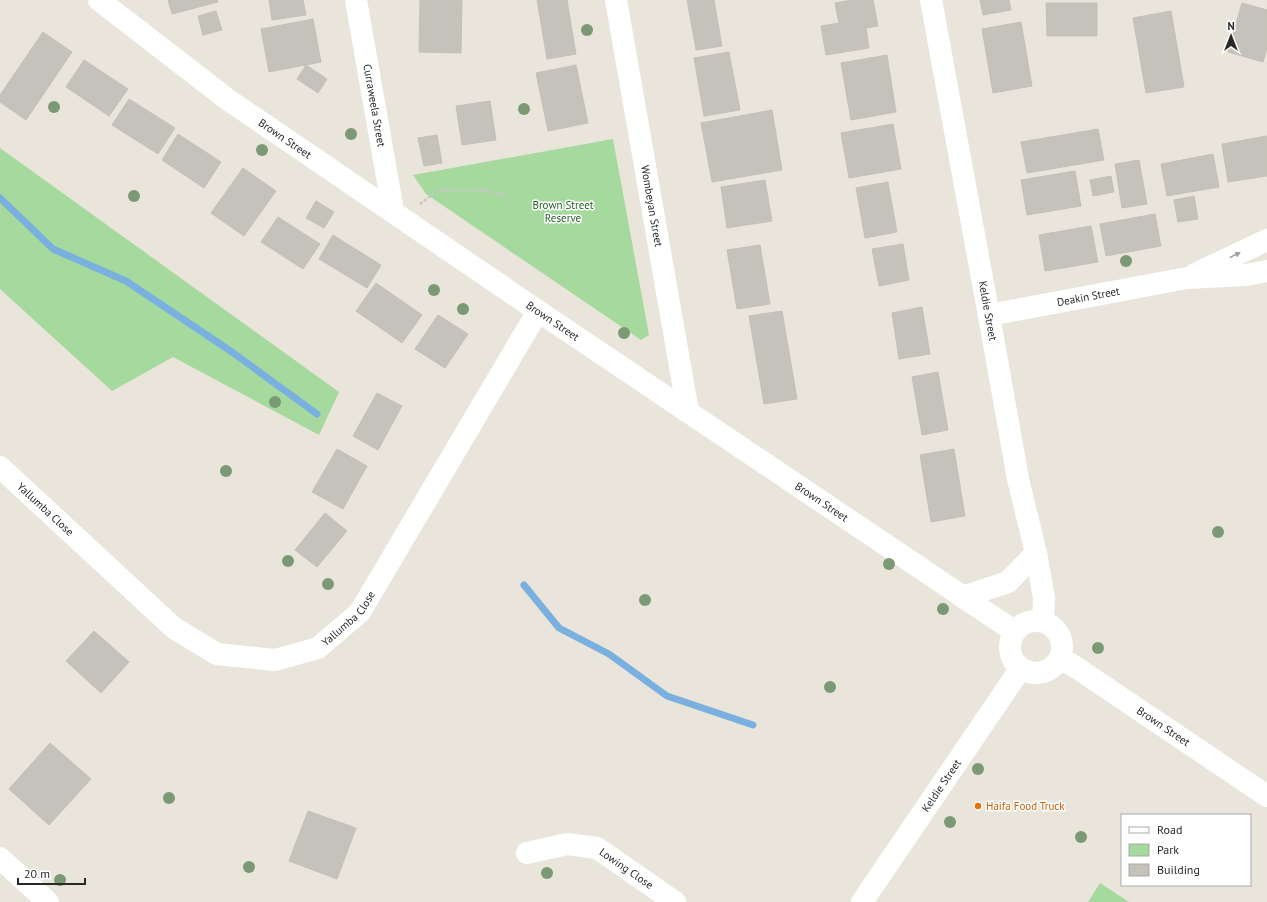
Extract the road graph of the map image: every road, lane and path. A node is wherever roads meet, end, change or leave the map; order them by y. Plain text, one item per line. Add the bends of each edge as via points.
1 (99, 0) edge
2 (356, 0) edge
3 (616, 0) edge
4 (931, 0) edge
5 (509, 197) dead end
6 (397, 214) junction
7 (1267, 240) edge
8 (1267, 270) edge
9 (1187, 278) junction
10 (538, 311) junction
11 (989, 315) junction
12 (688, 412) junction
13 (0, 467) edge
14 (1036, 552) junction
15 (963, 597) junction
16 (1043, 621) junction
17 (1014, 631) junction
18 (1059, 660) junction
19 (1021, 668) junction
20 (1265, 791) edge
21 (528, 853) dead end
22 (1, 860) edge
23 (48, 902) edge
24 (675, 902) edge
25 (862, 902) edge

1 - 6 street, Brown Street via 227,99
2 - 6 street, Curraweela Street
3 - 12 street, Wombeyan Street
4 - 11 street, Keldie Street
5 - 6 path via 490,191 438,190
6 - 10 street, Brown Street
9 -> 7 street, Deakin Street
8 - 9 street, Deakin Street via 1246,275
9 - 11 street, Deakin Street
10 - 12 street, Brown Street
10 - 13 street, Yallumba Close via 360,612 318,648 275,660 217,654 174,628
11 - 14 street, Keldie Street via 1018,479
12 - 15 street, Brown Street
14 - 15 street via 1008,582
14 - 16 street, Keldie Street via 1044,598
15 - 17 street, Brown Street
16 - 17 street via 1029,621
16 - 18 street via 1060,634 1062,652
17 - 19 street via 1009,648 1011,657
18 - 19 street via 1047,671 1039,673
18 - 20 street, Brown Street via 1071,664
19 - 25 street, Keldie Street
21 - 24 street, Lowing Close via 567,844 597,848
22 - 23 street

